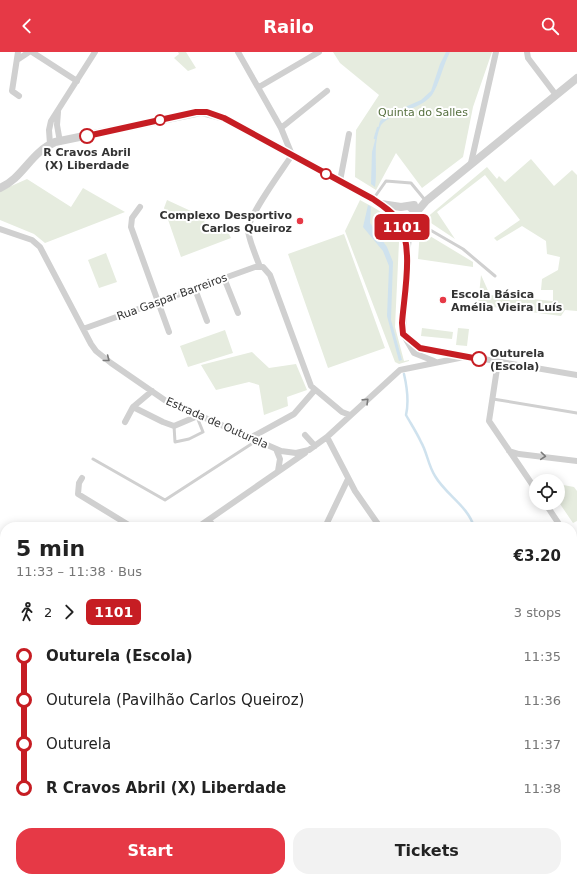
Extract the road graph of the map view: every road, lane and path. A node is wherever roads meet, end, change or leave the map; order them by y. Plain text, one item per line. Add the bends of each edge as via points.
1 (18, 52) edge
2 (30, 52) edge
3 (95, 52) edge
4 (238, 52) edge
5 (319, 52) edge
6 (496, 52) edge
7 (527, 52) edge
8 (17, 60) junction
9 (577, 78) edge
10 (77, 81) junction
11 (260, 87) junction
12 (327, 91) dead end
13 (556, 95) junction
14 (19, 96) dead end
15 (58, 108) junction
16 (281, 128) junction
17 (350, 134) dead end
18 (60, 142) junction
19 (50, 144) junction
20 (292, 156) junction
21 (471, 164) junction
22 (17, 176) junction
23 (340, 181) junction
24 (0, 183) edge
25 (0, 188) edge
26 (376, 201) junction
27 (426, 201) junction
28 (140, 207) dead end
29 (401, 207) junction
30 (410, 207) junction
31 (413, 219) junction
32 (398, 220) junction
33 (0, 229) edge
34 (407, 254) junction
35 (260, 267) junction
36 (495, 276) dead end
37 (224, 278) junction
38 (195, 289) junction
39 (158, 302) junction
40 (238, 313) dead end
41 (207, 321) dead end
42 (83, 329) junction
43 (169, 332) dead end
44 (403, 334) junction
45 (416, 345) junction
46 (416, 355) junction
47 (464, 357) junction
48 (435, 362) junction
49 (498, 362) junction
50 (410, 367) junction
51 (577, 375) edge
52 (314, 390) junction
53 (152, 391) junction
54 (493, 399) junction
55 (133, 407) junction
56 (577, 412) edge
57 (198, 416) junction
58 (350, 416) junction
59 (125, 422) dead end
60 (174, 426) junction
61 (305, 435) dead end
62 (327, 437) junction
63 (250, 438) junction
64 (256, 441) junction
65 (312, 448) junction
66 (276, 449) junction
67 (509, 451) junction
68 (93, 459) dead end
69 (577, 461) edge
70 (278, 471) junction
71 (82, 478) dead end
72 (348, 478) junction
73 (529, 480) edge
74 (550, 510) edge
75 (208, 520) joint
76 (124, 522) edge
77 (205, 522) edge
78 (327, 522) edge
79 (376, 522) edge
80 (558, 522) edge

1 - 8 street
2 - 8 street
2 - 10 street
3 - 10 street
4 - 11 street
5 - 11 street
6 - 21 street
7 - 13 street via 528,58
8 - 14 street via 12,91
9 - 13 street
10 - 15 street
11 - 16 street
12 - 16 street
13 - 21 street
15 - 18 street
15 - 19 street via 49,126
16 - 20 street
17 - 23 street
18 - 19 street
18 - 20 street via 201,112 224,118
19 - 22 street via 32,157
20 - 23 street
20 - 35 street via 254,214 249,226
21 - 27 street
22 - 24 street
22 - 25 street
23 - 26 street
26 - 27 lane via 386,181 411,183
26 - 29 street
26 - 32 street
27 - 30 street
27 - 31 street
28 - 39 street via 132,218 131,228
29 - 30 street
29 - 32 street via 396,214
30 - 31 street
31 - 32 street via 406,224
31 - 34 street
31 - 36 lane via 463,249
32 - 34 street
33 - 42 street, Estrada de Outurela via 32,240 40,247
34 - 44 street
35 - 37 street, Rua Gaspar Barreiros
35 - 52 street via 266,269 270,275 304,372
37 - 38 street, Rua Gaspar Barreiros
37 - 40 street
38 - 39 street, Rua Gaspar Barreiros
38 - 41 street
39 - 42 street, Rua Gaspar Barreiros
39 - 43 street
42 -> 53 street, Estrada de Outurela via 96,351
44 - 45 street
44 - 46 street
45 - 46 street
45 - 47 street
46 - 48 street
46 - 50 street
47 - 48 street, Estrada de Outurela
47 - 49 street
48 - 50 street, Estrada de Outurela
49 - 51 street
49 - 54 street
58 -> 50 street, Estrada de Outurela via 393,374
52 - 58 street
52 - 63 street via 294,414
53 - 55 street
53 - 57 street, Estrada de Outurela via 166,401
54 - 56 lane
54 - 67 street via 489,421
55 - 59 street
55 - 60 street
57 - 60 street
57 - 60 lane via 203,432 189,439 175,442
57 - 63 street, Estrada de Outurela
58 - 62 street, Estrada de Outurela
61 - 65 street
62 - 65 street, Estrada de Outurela
62 - 72 street
63 - 64 street, Estrada de Outurela
64 - 66 street, Estrada de Outurela
64 - 68 lane via 165,500
65 - 66 street, Estrada de Outurela via 288,453
65 - 70 street
66 - 70 street via 280,459
67 -> 69 street
67 - 73 street
70 - 75 street
71 - 76 street via 78,494
72 - 78 street
72 - 79 street via 354,491
74 - 80 street
75 - 77 street

